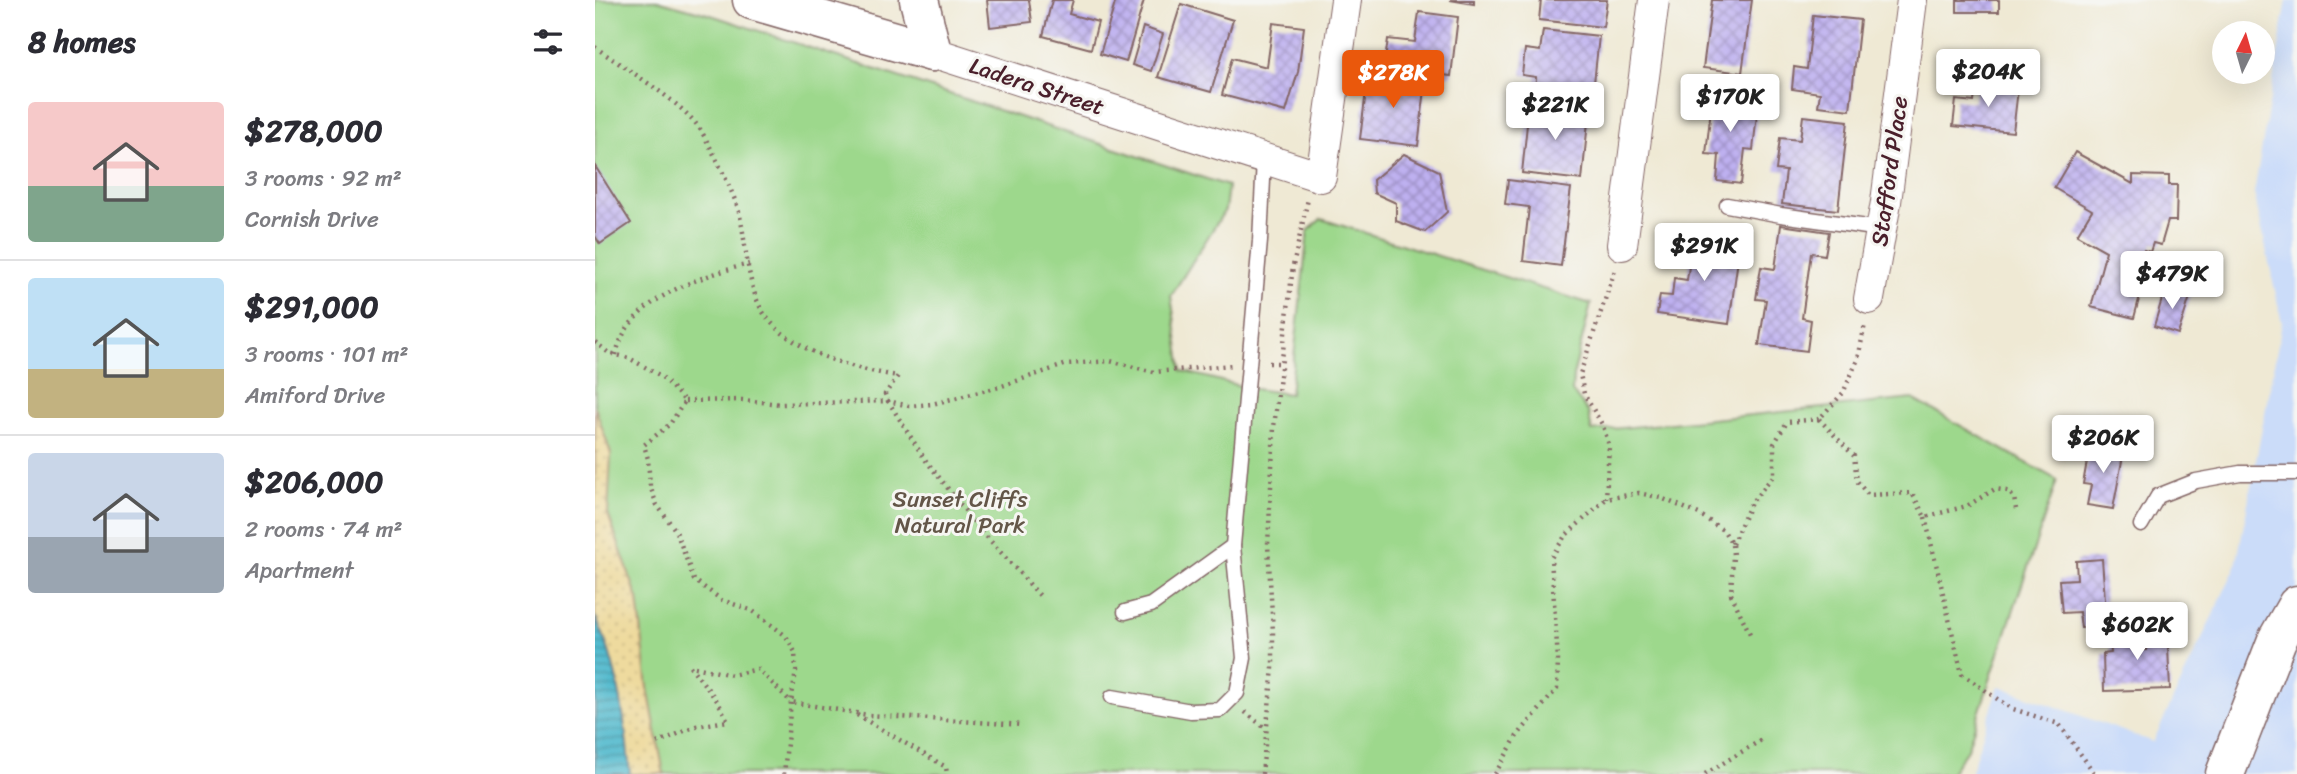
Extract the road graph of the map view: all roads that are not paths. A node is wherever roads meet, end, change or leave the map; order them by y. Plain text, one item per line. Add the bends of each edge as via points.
1 (752, 0) edge
2 (919, 0) edge
3 (1346, 0) edge
4 (1654, 0) edge
5 (1912, 0) edge
6 (932, 52) junction
7 (1264, 159) junction
8 (1727, 205) dead end
9 (1881, 229) junction
10 (1622, 245) road end
11 (1869, 299) road end
12 (2297, 473) edge
13 (2141, 525) dead end
14 (1233, 546) junction
15 (2297, 605) edge
16 (1125, 612) dead end
17 (1112, 697) dead end
18 (2225, 774) edge

1 - 6 street, Ladera Street
2 - 6 street
3 - 7 street, Ladera Street via 1316,175
4 - 10 street
5 - 9 street, Stafford Place
6 - 7 street, Ladera Street
7 - 14 lane
8 - 9 lane
9 - 11 street, Stafford Place
12 - 13 lane via 2240,473 2196,481 2158,496
14 - 16 lane via 1151,605
14 - 17 lane via 1244,658 1237,693 1220,710 1191,711
15 - 18 street via 2277,640

